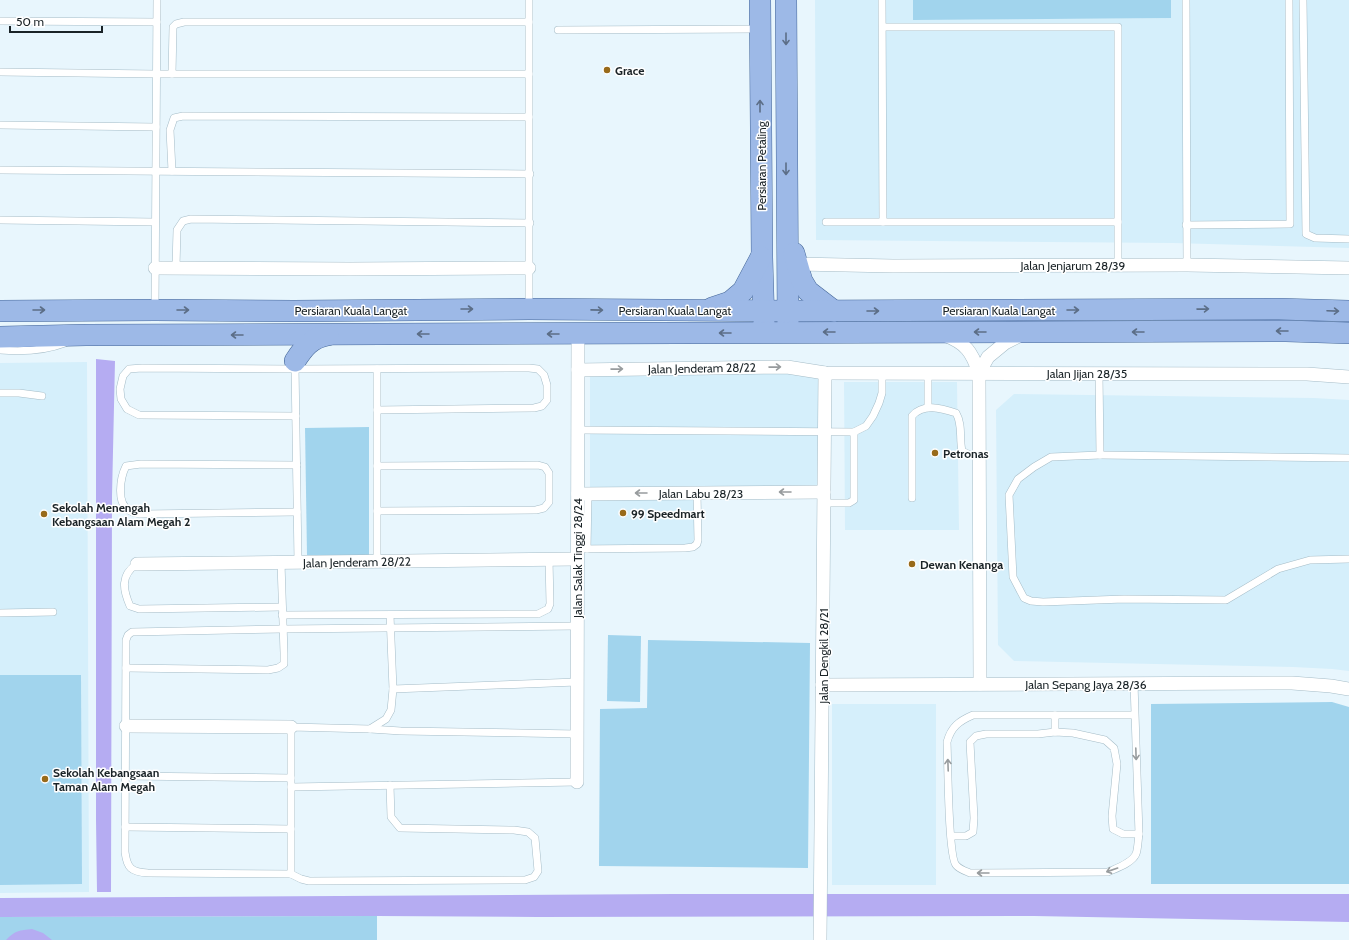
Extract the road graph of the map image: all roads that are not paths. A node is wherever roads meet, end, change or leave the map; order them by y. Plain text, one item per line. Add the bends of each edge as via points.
1 (157, 0) edge
2 (530, 0) edge
3 (760, 0) edge
4 (786, 0) edge
5 (882, 0) edge
6 (1186, 0) edge
7 (1289, 0) edge
8 (1303, 0) edge
9 (0, 22) edge
10 (156, 22) junction
11 (529, 22) junction
12 (882, 27) junction
13 (760, 29) junction
14 (558, 30) dead end
15 (0, 72) edge
16 (156, 74) junction
17 (172, 74) junction
18 (529, 74) junction
19 (529, 118) junction
20 (0, 125) edge
21 (156, 127) junction
22 (0, 170) edge
23 (156, 171) junction
24 (172, 171) junction
25 (530, 174) junction
26 (0, 220) edge
27 (155, 222) junction
28 (826, 222) dead end
29 (883, 222) junction
30 (1118, 222) junction
31 (530, 223) junction
32 (1186, 225) junction
33 (787, 232) junction
34 (1349, 239) edge
35 (762, 257) junction
36 (797, 264) junction
37 (1118, 265) junction
38 (1187, 265) junction
39 (176, 267) junction
40 (155, 268) junction
41 (529, 268) junction
42 (1349, 268) edge
43 (529, 309) junction
44 (155, 310) junction
45 (1168, 310) junction
46 (0, 311) edge
47 (706, 311) junction
48 (764, 311) junction
49 (787, 311) junction
50 (834, 311) junction
51 (1349, 311) edge
52 (938, 332) junction
53 (1029, 332) junction
54 (1168, 332) junction
55 (764, 333) junction
56 (788, 333) junction
57 (1349, 333) edge
58 (578, 334) junction
59 (86, 335) junction
60 (0, 337) edge
61 (295, 341) junction
62 (0, 350) edge
63 (377, 369) junction
64 (578, 370) junction
65 (825, 373) junction
66 (882, 373) junction
67 (928, 373) junction
68 (979, 373) junction
69 (1100, 373) junction
70 (1349, 377) edge
71 (0, 393) edge
72 (42, 396) dead end
73 (928, 407) junction
74 (377, 410) junction
75 (296, 416) junction
76 (578, 430) junction
77 (824, 432) junction
78 (854, 432) junction
79 (980, 455) junction
80 (1100, 455) junction
81 (1349, 458) edge
82 (297, 465) junction
83 (377, 466) junction
84 (697, 493) junction
85 (583, 494) junction
86 (824, 498) junction
87 (912, 498) dead end
88 (377, 511) junction
89 (298, 512) junction
90 (581, 552) junction
91 (549, 559) junction
92 (1349, 559) edge
93 (377, 561) junction
94 (298, 562) junction
95 (281, 563) junction
96 (137, 564) joint
97 (282, 611) junction
98 (53, 612) dead end
99 (0, 613) edge
100 (390, 615) junction
101 (577, 626) junction
102 (390, 628) junction
103 (283, 629) junction
104 (126, 668) junction
105 (577, 682) junction
106 (1134, 683) junction
107 (980, 684) junction
108 (822, 685) junction
109 (393, 689) junction
110 (1349, 689) edge
111 (1055, 715) junction
112 (1134, 715) junction
113 (126, 726) junction
114 (291, 727) junction
115 (370, 729) junction
116 (1055, 732) junction
117 (577, 734) junction
118 (126, 776) junction
119 (291, 778) junction
120 (577, 782) joint
121 (390, 785) junction
122 (291, 787) junction
123 (125, 827) junction
124 (291, 829) junction
125 (1139, 834) junction
126 (951, 836) junction
127 (291, 874) junction
128 (820, 940) edge

1 - 10 lane
2 - 11 lane
3 - 13 main road, Persiaran Petaling
4 -> 33 main road, Persiaran Petaling
5 - 12 lane
6 - 32 lane
7 - 32 lane via 1290,224
8 - 34 lane via 1306,234 1315,238
9 - 10 lane
10 - 16 lane
11 - 17 lane via 184,22 173,27
11 - 18 lane
12 - 29 lane
12 - 30 lane via 1118,27
13 - 14 lane
35 -> 13 main road, Persiaran Petaling
15 - 16 lane
16 - 17 lane
16 - 21 lane
17 - 18 lane
18 - 19 lane
19 - 24 lane via 183,116 174,118 170,130
19 - 25 lane
20 - 21 lane
21 - 23 lane
22 - 23 lane
23 - 24 lane
23 - 27 lane
24 - 25 lane
25 - 31 lane
26 - 27 lane
27 - 40 lane
28 - 29 lane
29 - 30 lane
30 - 37 lane
31 - 39 lane via 191,219 183,221 177,230
31 - 41 lane
32 - 38 lane
33 - 36 main road
33 - 49 main road, Persiaran Petaling
35 - 47 main road via 743,291 730,302
35 - 48 main road, Persiaran Petaling
36 - 37 street, Jalan Jenjarum 28/39
36 - 50 main road via 808,291
37 - 38 street, Jalan Jenjarum 28/39
38 - 42 street, Jalan Jenjarum 28/39
39 - 40 street
39 - 41 street
40 - 44 lane
41 - 43 lane
43 -> 47 main road, Persiaran Kuala Langat
61 -> 43 main road, Persiaran Kuala Langat
46 -> 44 main road, Persiaran Kuala Langat
44 -> 61 main road, Persiaran Kuala Langat
50 -> 45 main road, Persiaran Kuala Langat
45 -> 51 main road, Persiaran Kuala Langat
45 - 54 main road
47 - 48 main road, Persiaran Kuala Langat
48 - 49 main road, Persiaran Kuala Langat
48 - 55 main road, Persiaran Petaling
49 - 50 main road, Persiaran Kuala Langat
49 - 56 main road, Persiaran Petaling
53 -> 52 main road, Persiaran Kuala Langat
52 -> 56 main road, Persiaran Kuala Langat
52 - 68 street via 955,339 968,350 974,357
54 -> 53 main road, Persiaran Kuala Langat
53 - 68 street via 998,348 988,357
57 -> 54 main road, Persiaran Kuala Langat
55 - 56 main road, Persiaran Kuala Langat
55 -> 58 main road, Persiaran Kuala Langat
58 -> 61 main road, Persiaran Kuala Langat via 335,334 318,337 308,344
58 - 64 street, Jalan Salak Tinggi 28/24
59 - 60 main road
61 -> 59 main road via 288,346 276,336 263,334
59 - 62 lane via 43,349 21,352
61 - 63 lane
61 - 75 lane
61 - 75 lane via 129,369 123,376 120,389 121,399 127,409 139,414
63 - 74 lane
63 - 74 lane via 529,368 538,369 544,375 547,385 547,400 542,406 534,408
64 -> 65 street, Jalan Jenderam 28/22 via 787,367
64 - 76 street, Jalan Salak Tinggi 28/24
65 - 66 street, Jalan Jijan 28/35
65 - 77 street, Jalan Dengkil 28/21
66 - 67 street, Jalan Jijan 28/35
66 - 78 lane via 882,393 873,416 866,426
67 - 68 street, Jalan Jijan 28/35
67 - 73 lane
68 - 69 street, Jalan Jijan 28/35
68 - 79 street
69 - 70 street, Jalan Jijan 28/35 via 1307,374
69 - 80 lane
71 - 72 lane
73 - 79 lane via 956,413 960,420 962,451 970,455
73 - 87 lane via 917,410 912,416
74 - 83 lane
75 - 82 lane
76 - 77 lane
76 - 85 street, Jalan Salak Tinggi 28/24
77 - 78 lane
77 - 86 street, Jalan Dengkil 28/21
78 - 86 lane via 854,500 849,503
79 - 107 street
80 - 81 lane
80 - 92 lane via 1051,457 1018,479 1009,495 1013,577 1024,598 1043,602 1124,599 1226,600 1278,569 1310,560
82 - 89 lane
82 - 89 lane via 126,466 122,473 121,494 124,506 131,512 143,514
83 - 88 lane
83 - 88 lane via 538,465 545,467 549,473 549,502 544,508 536,510
84 -> 85 street, Jalan Labu 28/23
86 -> 84 street, Jalan Labu 28/23
84 - 90 lane via 698,540 693,547
85 - 90 street, Jalan Salak Tinggi 28/24
86 - 108 street, Jalan Dengkil 28/21
88 - 93 lane
89 - 94 lane
90 - 91 street, Jalan Jenderam 28/22
90 - 101 street, Jalan Salak Tinggi 28/24
91 - 93 street, Jalan Jenderam 28/22
91 - 100 lane via 550,604 548,610 538,614
93 - 94 street, Jalan Jenderam 28/22
94 - 95 street, Jalan Jenderam 28/22
95 - 96 street, Jalan Jenderam 28/22
95 - 97 lane
96 - 97 lane via 130,568 126,575 124,587 130,606 139,609
97 - 100 lane
97 - 103 lane
98 - 99 lane
100 - 102 lane
101 - 102 lane
101 - 105 street, Jalan Salak Tinggi 28/24
102 - 103 lane
102 - 109 lane
103 - 104 lane via 132,632 126,640
103 - 104 lane via 284,664 278,668
104 - 113 lane
105 - 109 lane
105 - 117 street, Jalan Salak Tinggi 28/24
106 - 107 street, Jalan Sepang Jaya 28/36
106 - 110 street, Jalan Sepang Jaya 28/36 via 1292,683
106 - 112 lane
107 - 108 street, Jalan Sepang Jaya 28/36
108 - 128 street, Jalan Dengkil 28/21
109 - 115 lane via 391,710 386,719
111 - 112 lane
111 - 116 lane
126 -> 111 lane via 947,742 952,728 973,715
112 -> 125 lane
113 - 114 street
113 - 118 lane
114 - 115 lane
114 - 119 lane
115 - 117 lane
116 - 125 lane via 1105,740 1114,748 1117,764 1113,829 1123,834
116 - 126 lane via 976,736 970,742 973,832 966,836
117 - 120 street, Jalan Salak Tinggi 28/24
118 - 119 lane
118 - 123 lane
119 - 122 lane
120 - 121 lane
121 - 122 lane
121 - 127 lane via 391,817 400,828 528,832 535,838 538,871 534,877 525,880 309,881
122 - 124 lane
123 - 124 lane
123 - 127 lane via 127,863 131,869 138,872
124 - 127 lane
125 -> 126 lane via 1136,854 1130,861 1108,872 970,873 955,865

